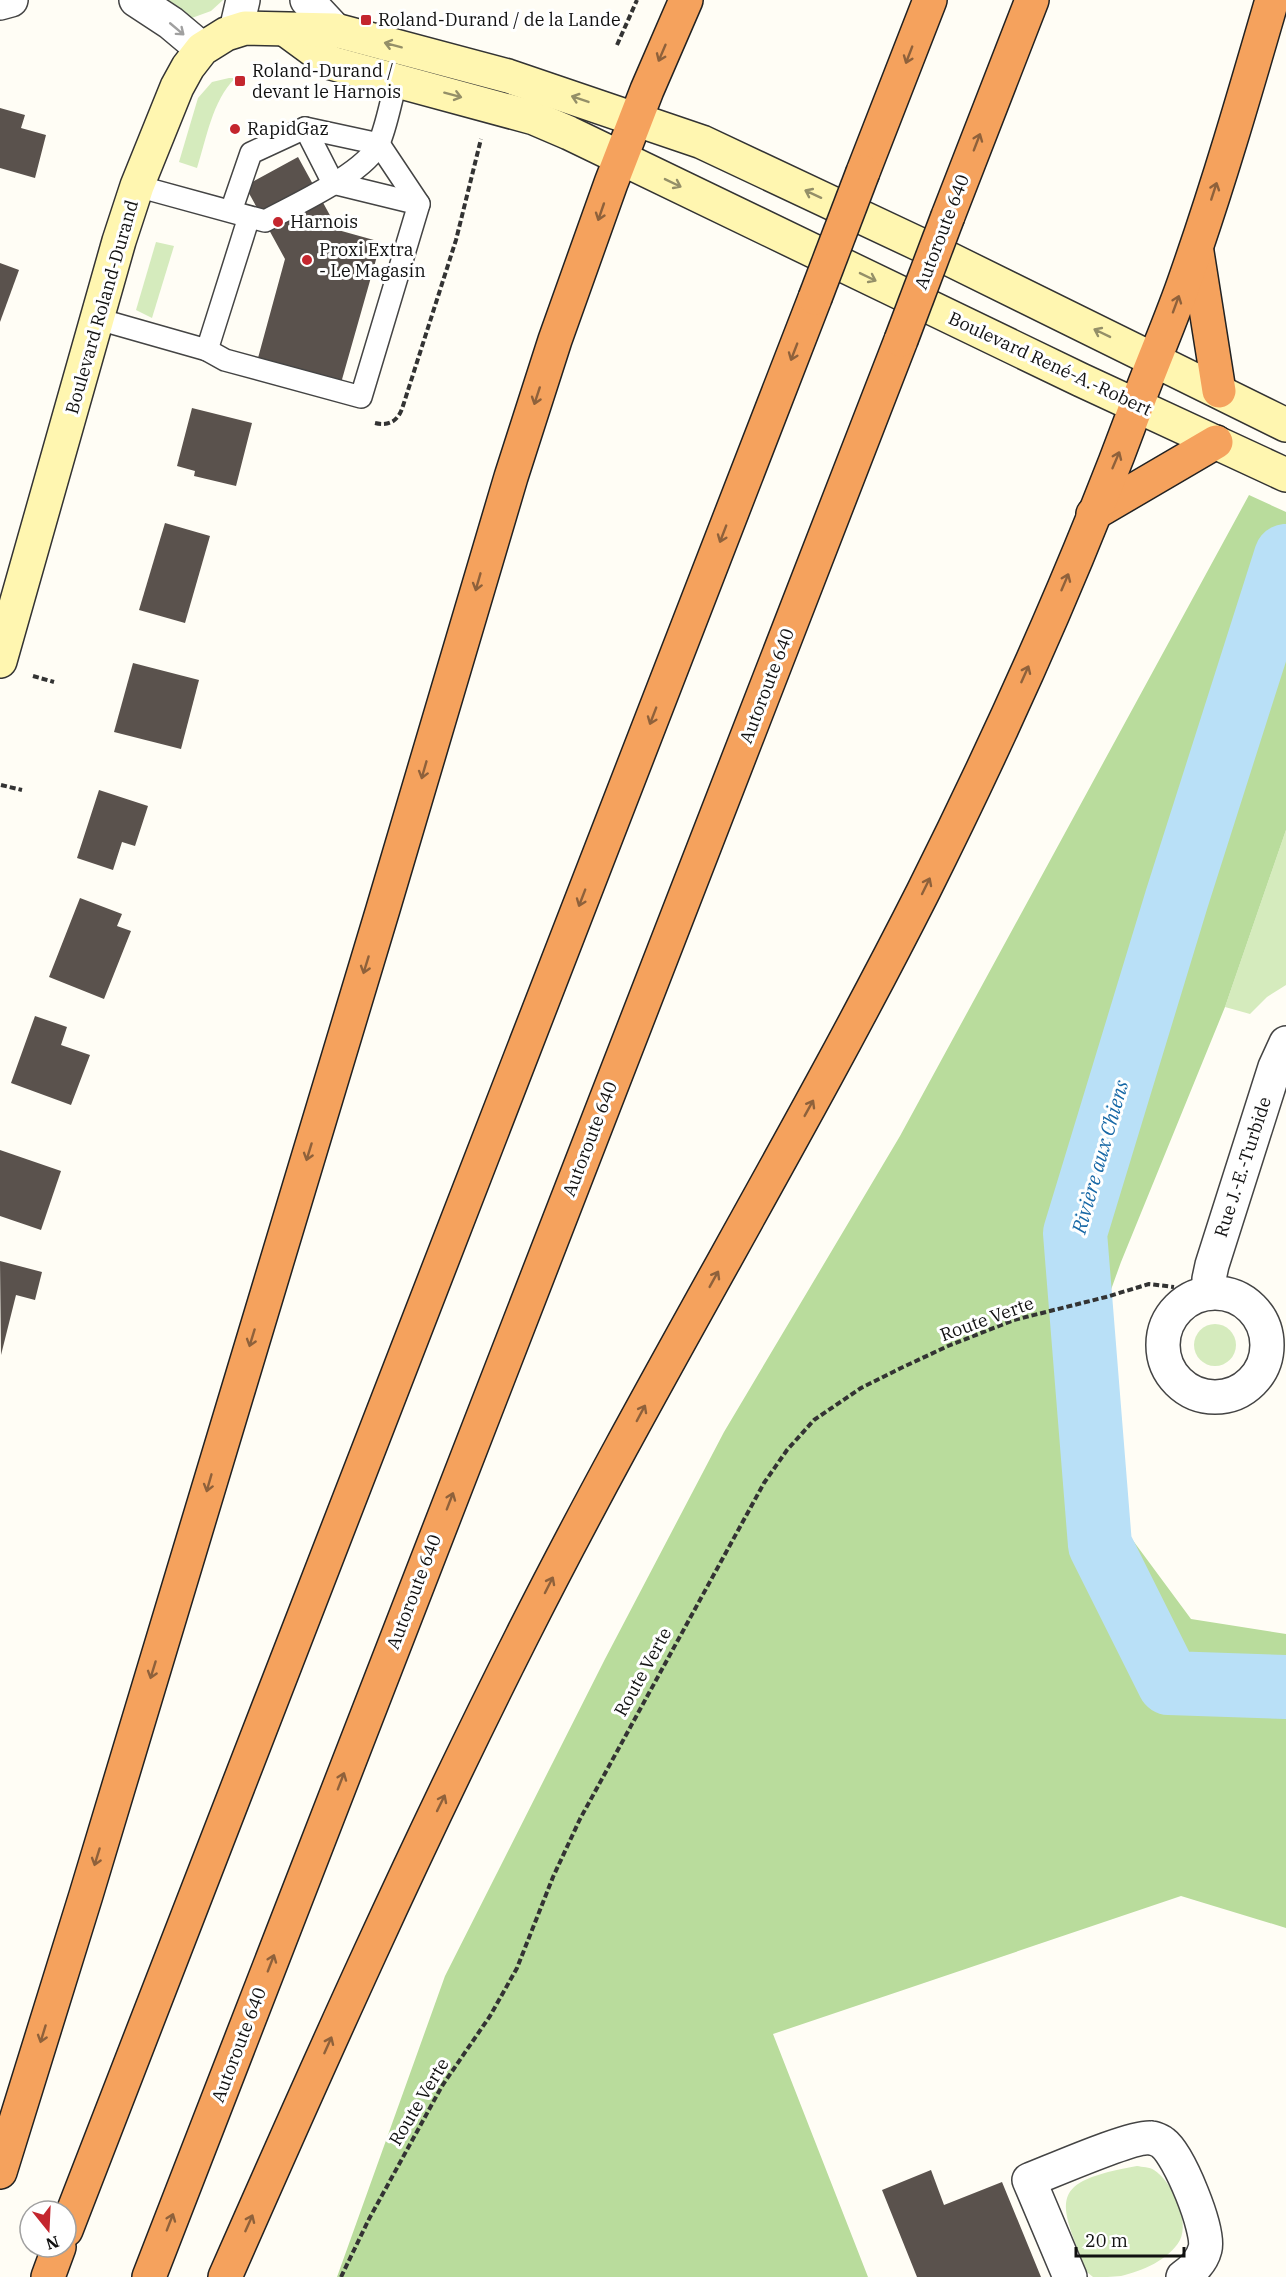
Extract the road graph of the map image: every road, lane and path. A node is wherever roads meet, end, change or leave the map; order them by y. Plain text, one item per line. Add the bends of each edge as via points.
1 (11, 0) edge
2 (136, 0) edge
3 (307, 0) edge
4 (637, 0) edge
5 (686, 0) edge
6 (930, 0) edge
7 (1032, 0) edge
8 (1272, 0) edge
9 (0, 3) edge
10 (239, 15) edge
11 (286, 30) junction
12 (335, 30) junction
13 (617, 45) dead end
14 (202, 50) junction
15 (397, 80) junction
16 (636, 118) junction
17 (305, 128) junction
18 (379, 144) junction
19 (621, 157) junction
20 (333, 183) junction
21 (137, 186) junction
22 (419, 204) junction
23 (240, 214) junction
24 (1196, 247) junction
25 (98, 319) junction
26 (207, 350) junction
27 (1155, 359) junction
28 (1219, 391) junction
29 (1137, 405) junction
30 (1286, 425) edge
31 (1216, 442) junction
32 (1277, 470) edge
33 (1093, 514) junction
34 (0, 661) edge
35 (33, 676) dead end
36 (54, 682) dead end
37 (1, 785) edge
38 (22, 790) dead end
39 (1286, 1043) edge
40 (1157, 1284) dead end
41 (1210, 1293) dead end
42 (0, 2172) edge
43 (78, 2199) edge
44 (55, 2259) edge
45 (48, 2277) edge
46 (148, 2277) edge
47 (225, 2277) edge
48 (340, 2277) edge
49 (1070, 2277) edge
50 (1183, 2277) edge

1 - 9 street
2 -> 14 street
3 - 12 street
4 - 13 path
5 -> 16 highway
6 -> 43 highway, bridge
46 -> 7 highway, Autoroute 640, bridge
24 -> 8 highway
10 - 11 street, Boulevard Roland-Durand
10 - 14 street, Boulevard Roland-Durand
11 - 12 street, Boulevard Roland-Durand
11 - 15 street via 331,63
16 -> 12 street, Boulevard Roland-Durand via 508,76
14 - 21 street, Boulevard Roland-Durand via 181,77
15 - 18 lane
15 -> 19 street via 534,118
16 - 19 highway
27 -> 16 street via 702,142
17 - 18 lane
17 - 20 lane
17 - 23 lane via 251,153
18 - 20 lane via 357,168
18 - 22 lane
19 -> 29 street, Boulevard René-A.-Robert
19 -> 42 highway via 555,340 484,561 380,921
20 - 22 lane
20 - 23 lane via 265,221
21 - 23 lane
21 - 25 street, Boulevard Roland-Durand
22 - 26 lane via 361,397 225,360
23 - 26 lane
27 -> 24 highway
24 - 28 highway
25 - 26 lane
25 - 34 street, Boulevard Roland-Durand
27 - 28 street
27 - 29 highway
28 - 30 street
29 - 31 street, Boulevard René-A.-Robert
33 -> 29 highway
31 - 32 street, Boulevard René-A.-Robert
31 - 33 highway
47 -> 33 highway via 366,1961 511,1658 919,899 1002,725
35 - 36 path
37 - 38 path
39 - 41 street, Rue J.-E.-Turbide via 1212,1265
40 - 48 path, Route Verte via 1014,1320 900,1368 837,1402 814,1420 788,1450 764,1483 580,1819 517,1968 442,2086
44 - 45 highway
49 - 50 street via 1029,2180 1127,2143 1151,2138 1164,2143 1172,2153 1205,2234 1206,2247 1200,2260

